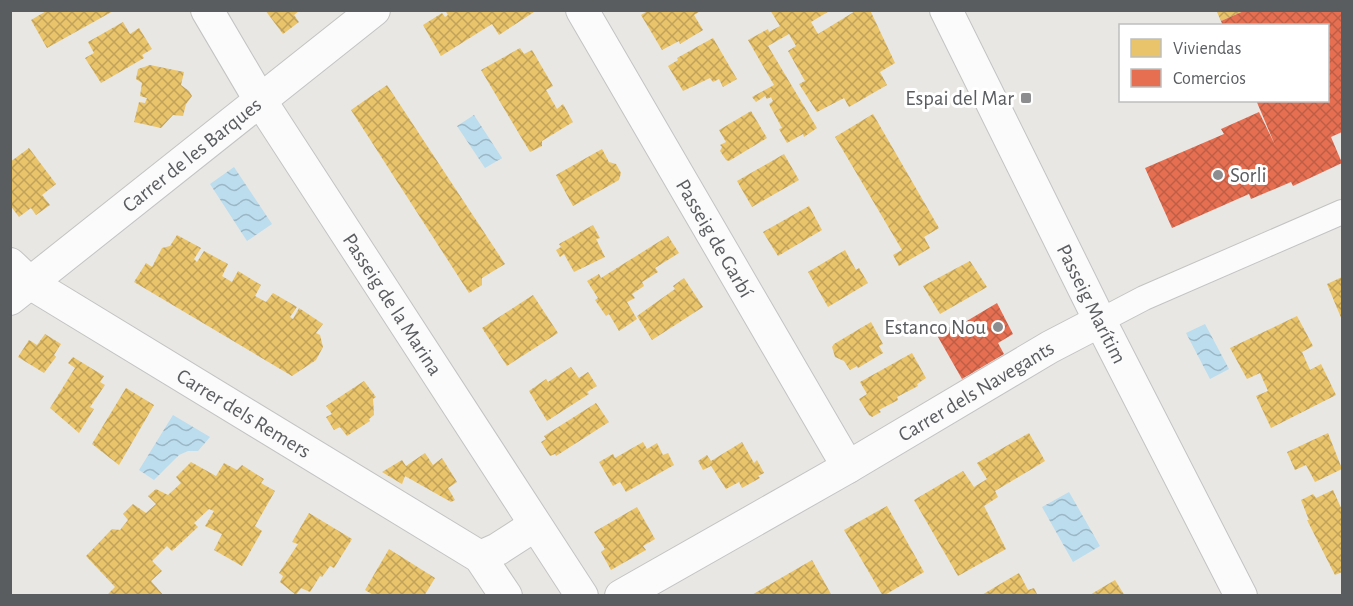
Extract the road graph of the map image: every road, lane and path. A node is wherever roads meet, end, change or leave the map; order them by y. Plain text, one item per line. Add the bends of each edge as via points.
1 (207, 10) edge
2 (374, 10) edge
3 (582, 10) edge
4 (946, 10) edge
5 (260, 100) junction
6 (1342, 212) edge
7 (17, 282) edge
8 (1100, 321) junction
9 (848, 467) junction
10 (535, 525) junction
11 (480, 557) junction
12 (506, 596) edge
13 (582, 596) edge
14 (621, 596) edge
15 (1241, 596) edge

1 - 5 street, Passeig de la Marina
2 - 5 street, Carrer de les Barques
3 - 9 street, Passeig de Garbí
4 - 8 street, Passeig Marítim
5 - 7 street, Carrer de les Barques
5 - 10 street, Passeig de la Marina
6 - 8 street, Carrer dels Navegants
7 - 11 street, Carrer dels Remers
8 - 9 street, Carrer dels Navegants
8 - 15 street, Passeig Marítim
9 - 14 street, Carrer dels Navegants
10 - 11 street
10 - 13 street, Passeig de la Marina
11 - 12 street, Carrer dels Remers

